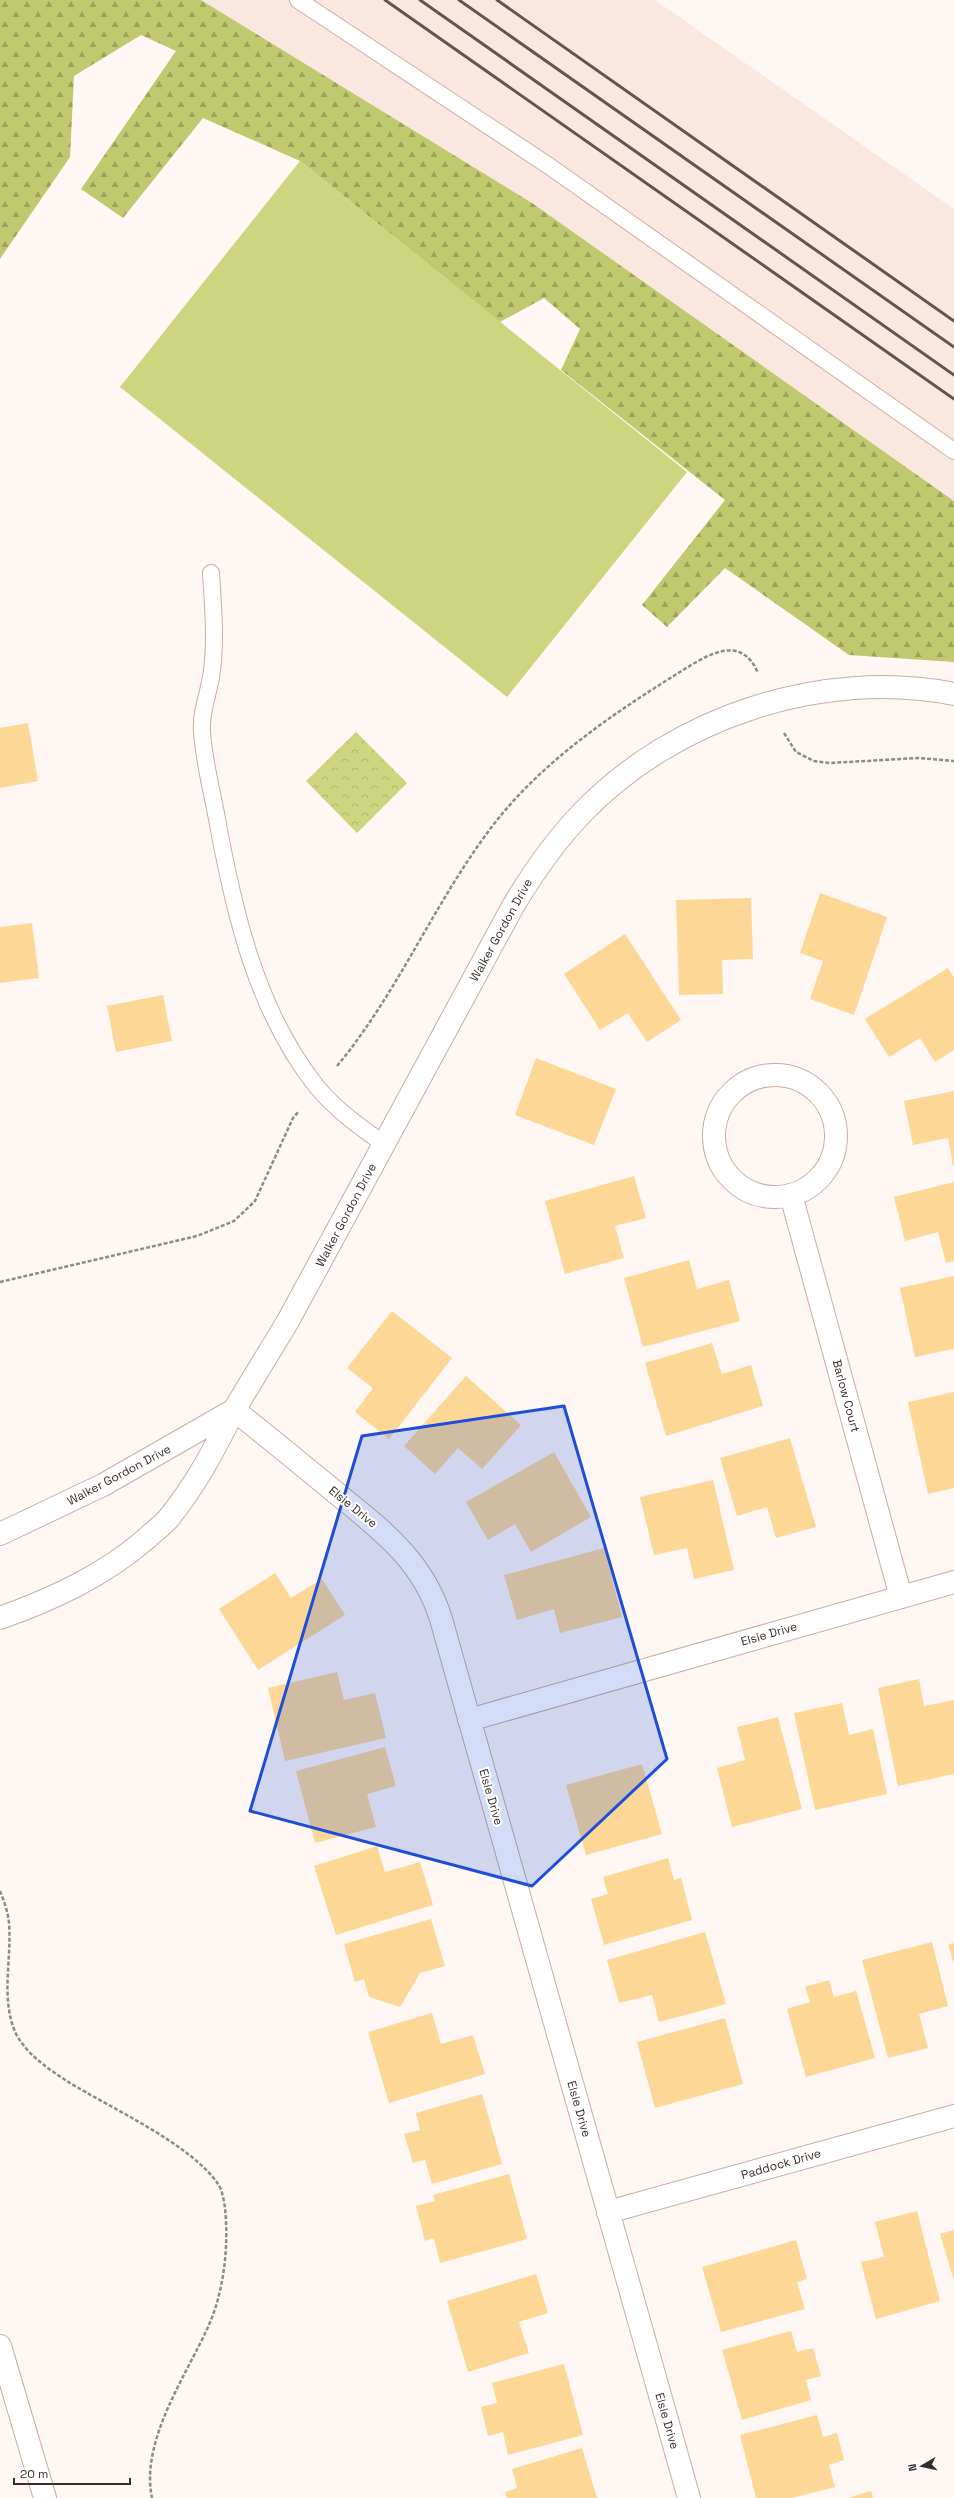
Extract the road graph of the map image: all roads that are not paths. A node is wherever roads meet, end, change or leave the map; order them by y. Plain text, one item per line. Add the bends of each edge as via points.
1 (298, 0) edge
2 (954, 452) edge
3 (211, 573) dead end
4 (954, 694) edge
5 (384, 1144) junction
6 (791, 1195) junction
7 (234, 1410) junction
8 (0, 1534) edge
9 (954, 1582) edge
10 (901, 1597) junction
11 (0, 1618) edge
12 (469, 1720) junction
13 (954, 2116) edge
14 (608, 2212) junction
15 (0, 2346) edge
16 (45, 2498) edge
17 (689, 2498) edge

1 - 2 lane via 550,166
3 - 5 lane via 215,634 212,672 202,731 225,864 249,955 287,1044 307,1074 349,1119
4 - 5 street, Walker Gordon Drive via 906,688 866,688 827,692 749,709 677,741 643,762 612,786 582,813 532,874
5 - 7 street, Walker Gordon Drive via 288,1321
6 - 6 street via 812,1184 828,1167 835,1144 833,1120 823,1099 805,1083 783,1076 759,1077 738,1088 722,1106 714,1129 716,1152 727,1174 745,1189 767,1197
6 - 10 street, Barlow Court
7 - 8 street, Walker Gordon Drive via 103,1485
7 - 11 street, Walker Gordon Drive via 208,1462 168,1520 113,1565 49,1599
7 - 12 street, Elsie Drive via 390,1537 414,1564 428,1587 438,1611
9 - 10 street, Elsie Drive
10 - 12 street, Elsie Drive
12 - 14 street, Elsie Drive
13 - 14 street, Paddock Drive
14 - 17 street, Elsie Drive
15 - 16 street

